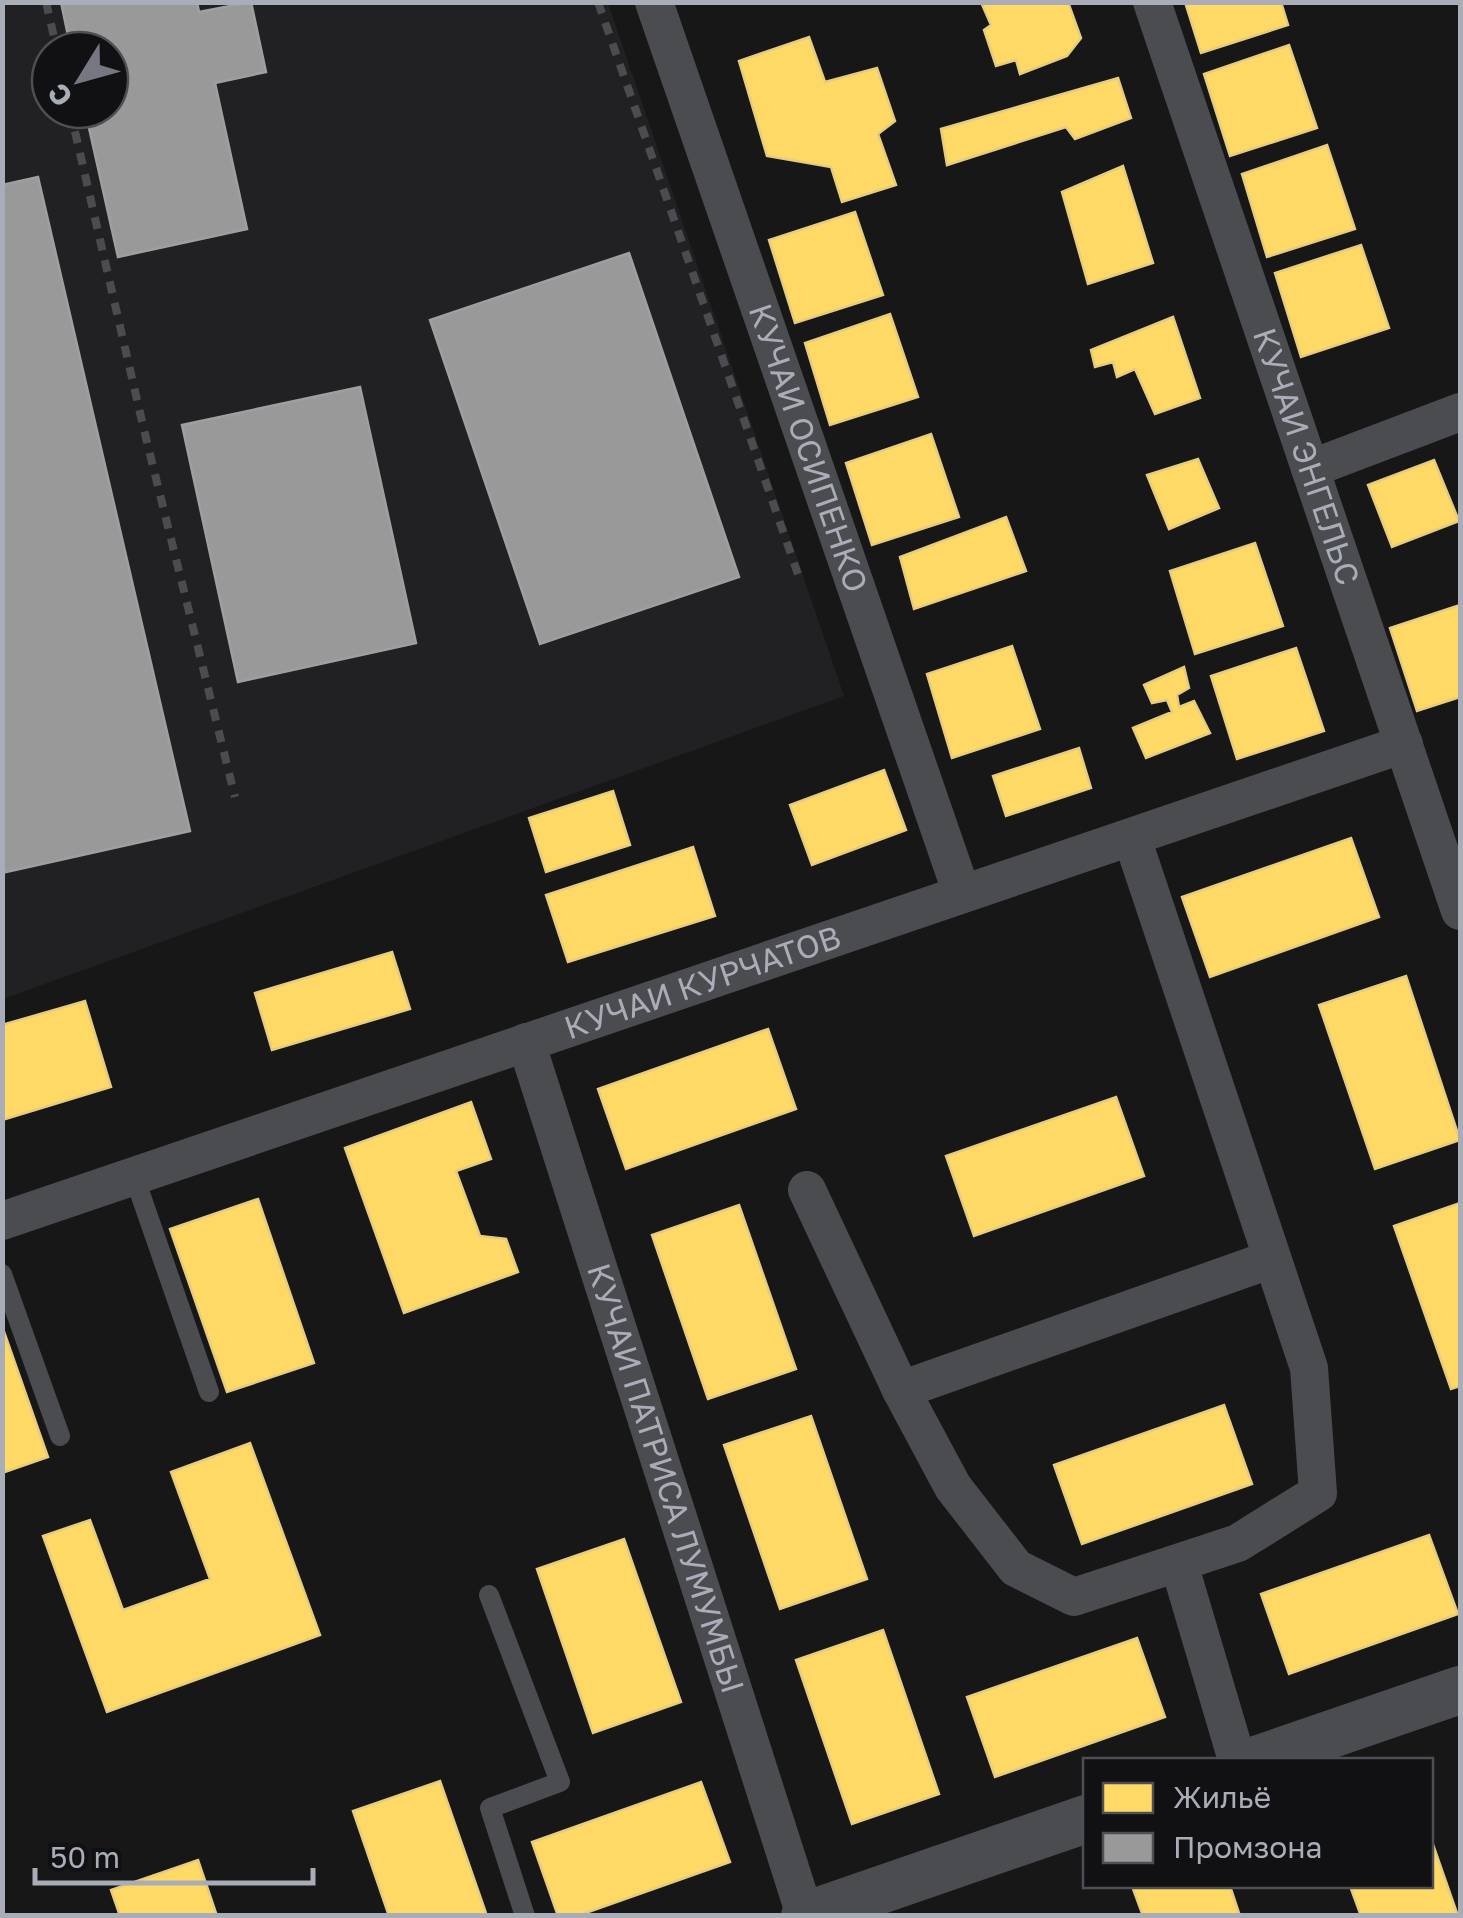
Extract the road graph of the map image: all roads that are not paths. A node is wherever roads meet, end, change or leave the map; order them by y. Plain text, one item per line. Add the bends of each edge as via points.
1 (654, 2) edge
2 (1152, 2) edge
3 (1460, 412) edge
4 (1310, 468) junction
5 (1404, 744) junction
6 (1132, 838) junction
7 (962, 894) junction
8 (1460, 911) edge
9 (526, 1042) junction
10 (134, 1176) junction
11 (807, 1190) dead end
12 (2, 1220) edge
13 (1272, 1260) junction
14 (2, 1274) edge
15 (901, 1390) junction
16 (209, 1392) dead end
17 (60, 1436) dead end
18 (1179, 1564) junction
19 (489, 1596) dead end
20 (1460, 1690) edge
21 (1236, 1758) edge
22 (1262, 1758) edge
23 (1083, 1820) edge
24 (805, 1915) edge
25 (526, 1916) edge

1 - 7 street, КУЧАИ ОСИПЕНКО
2 - 4 street, КУЧАИ ЭНГЕЛЬС
3 - 4 street
4 - 5 street, КУЧАИ ЭНГЕЛЬС
5 - 6 street, КУЧАИ КУРЧАТОВ
5 - 8 street, КУЧАИ ЭНГЕЛЬС
6 - 7 street, КУЧАИ КУРЧАТОВ
6 - 13 street
7 - 9 street, КУЧАИ КУРЧАТОВ
9 - 10 street, КУЧАИ КУРЧАТОВ
9 - 24 street, КУЧАИ ПАТРИСА ЛУМУМБЫ
10 - 12 street, КУЧАИ КУРЧАТОВ
10 - 16 lane
11 - 15 street
13 - 15 street
13 - 18 street via 1309,1368 1318,1494 1238,1542
14 - 17 lane
15 - 18 street via 952,1487 1016,1568 1074,1597
18 - 21 street
19 - 25 lane via 560,1782 490,1808
20 - 22 street
23 - 24 street

